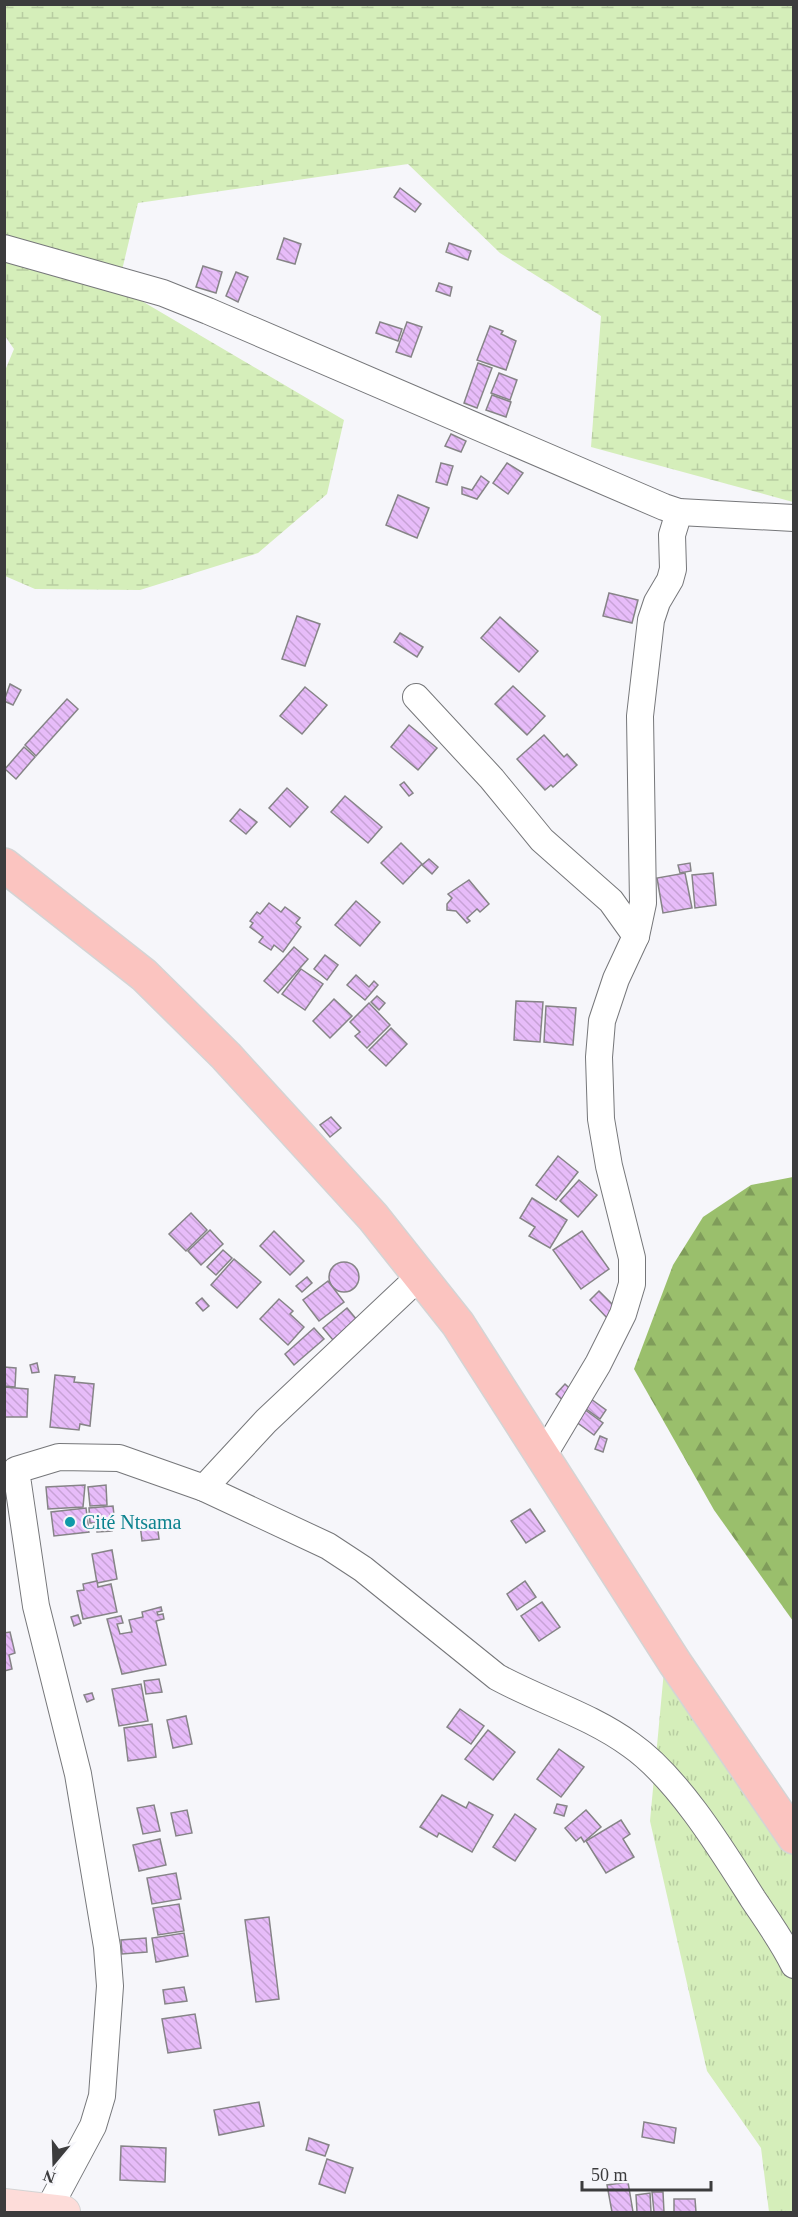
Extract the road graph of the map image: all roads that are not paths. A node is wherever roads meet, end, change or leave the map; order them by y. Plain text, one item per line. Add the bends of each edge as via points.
1 (4, 248) edge
2 (679, 512) junction
3 (794, 518) edge
4 (416, 697) dead end
5 (4, 865) edge
6 (636, 936) junction
7 (420, 1276) junction
8 (543, 1456) junction
9 (10, 1469) edge
10 (204, 1488) junction
11 (794, 1837) edge
12 (794, 1965) edge
13 (4, 2205) edge
14 (56, 2212) edge

1 - 2 street via 163,293
2 - 3 street
2 - 6 street via 672,535 673,569 651,620 640,716 643,903
4 - 6 street via 542,840 611,901
5 - 7 highway via 144,975 344,1185
6 - 8 street via 602,1021 599,1058 601,1119 632,1258 632,1284 623,1314 598,1365
7 - 8 highway via 458,1324
7 - 10 street via 303,1384
8 - 11 highway via 675,1663
9 - 10 street via 59,1457 119,1458
9 - 14 street via 36,1606 78,1774 110,1986 102,2096
10 - 12 street via 328,1546 363,1569 497,1677 593,1720 633,1746 655,1764 723,1852
13 - 14 main road

